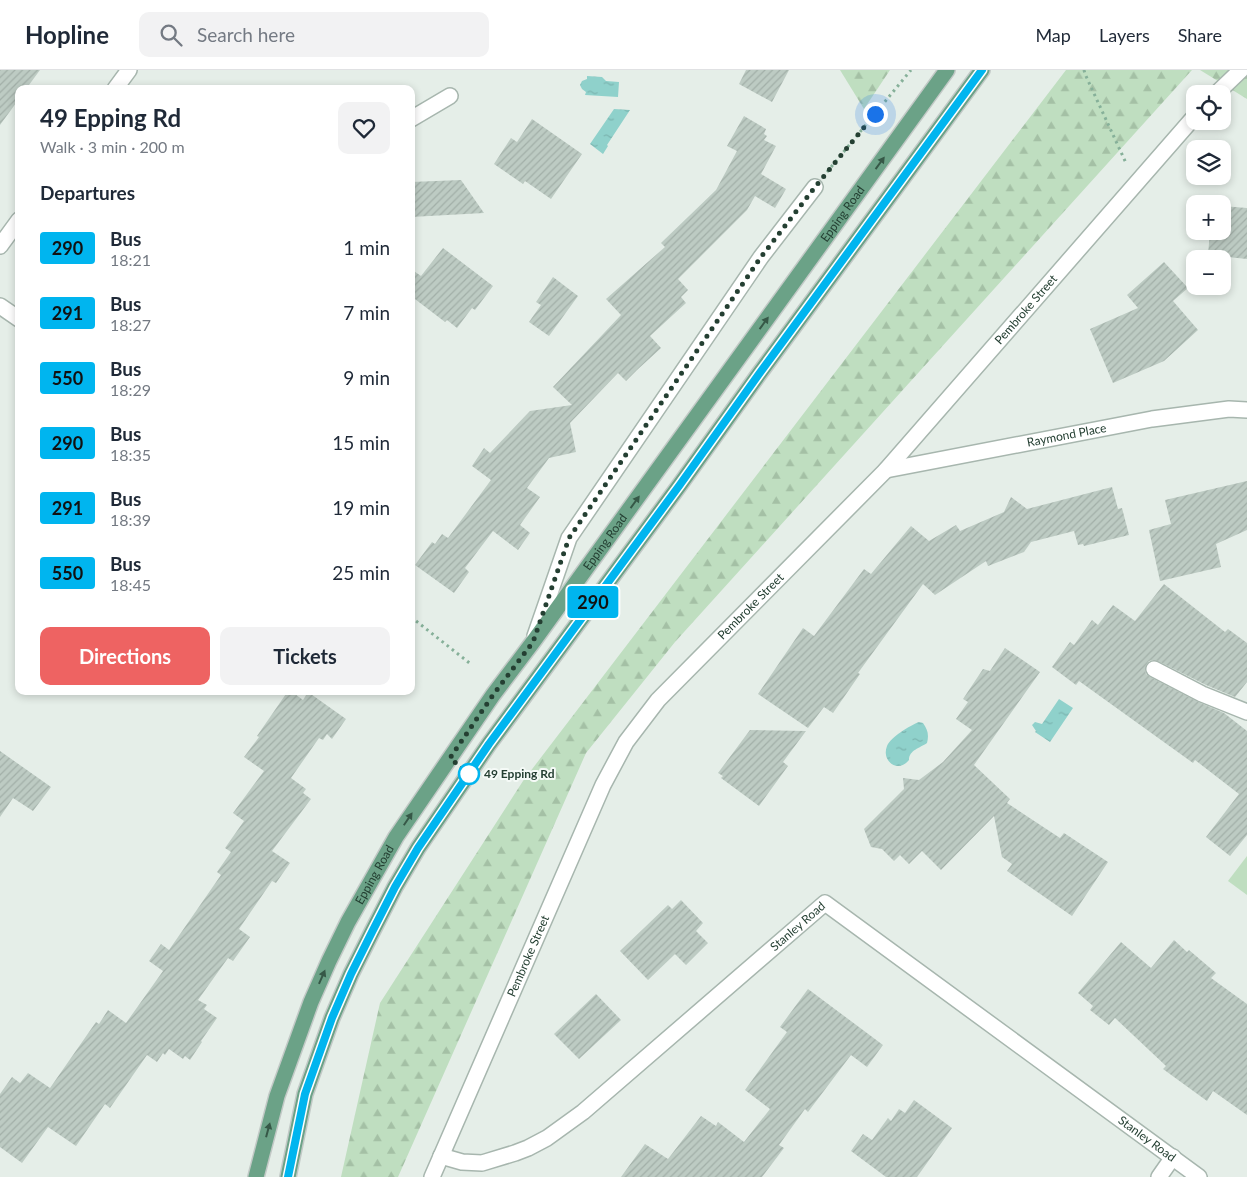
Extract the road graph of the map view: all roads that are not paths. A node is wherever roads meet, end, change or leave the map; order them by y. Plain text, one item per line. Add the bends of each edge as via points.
1 (129, 70) edge
2 (947, 70) edge
3 (982, 70) edge
4 (1241, 70) edge
5 (118, 85) edge
6 (1225, 85) edge
7 (450, 96) dead end
8 (415, 116) edge
9 (1186, 127) edge
10 (815, 187) road end
11 (15, 225) edge
12 (0, 246) edge
13 (0, 306) edge
14 (15, 316) edge
15 (1247, 410) edge
16 (886, 470) junction
17 (533, 642) junction
18 (1154, 669) dead end
19 (1247, 712) edge
20 (441, 1156) junction
21 (1173, 1157) junction
22 (256, 1177) edge
23 (288, 1177) edge
24 (432, 1177) edge
25 (1159, 1177) edge
26 (1200, 1177) edge

1 - 5 street
17 -> 2 main road, Epping Road
3 - 23 main road, Epping Road via 489,744 418,848 372,932 332,1018 305,1094
4 - 6 street
7 - 8 street
9 - 16 street, Pembroke Street
10 - 17 street via 761,257 569,538
11 - 12 street
13 - 14 street
15 - 16 street, Raymond Place via 1230,409 1152,419
16 - 20 street, Pembroke Street via 658,700 626,742 603,784
22 -> 17 main road, Epping Road via 276,1096 311,1002 348,922 396,837
18 - 19 street via 1202,694
20 - 21 street, Stanley Road via 482,1163 528,1148 547,1138 583,1112 825,903
20 - 24 street, Pembroke Street
21 - 25 street
21 - 26 street, Stanley Road

